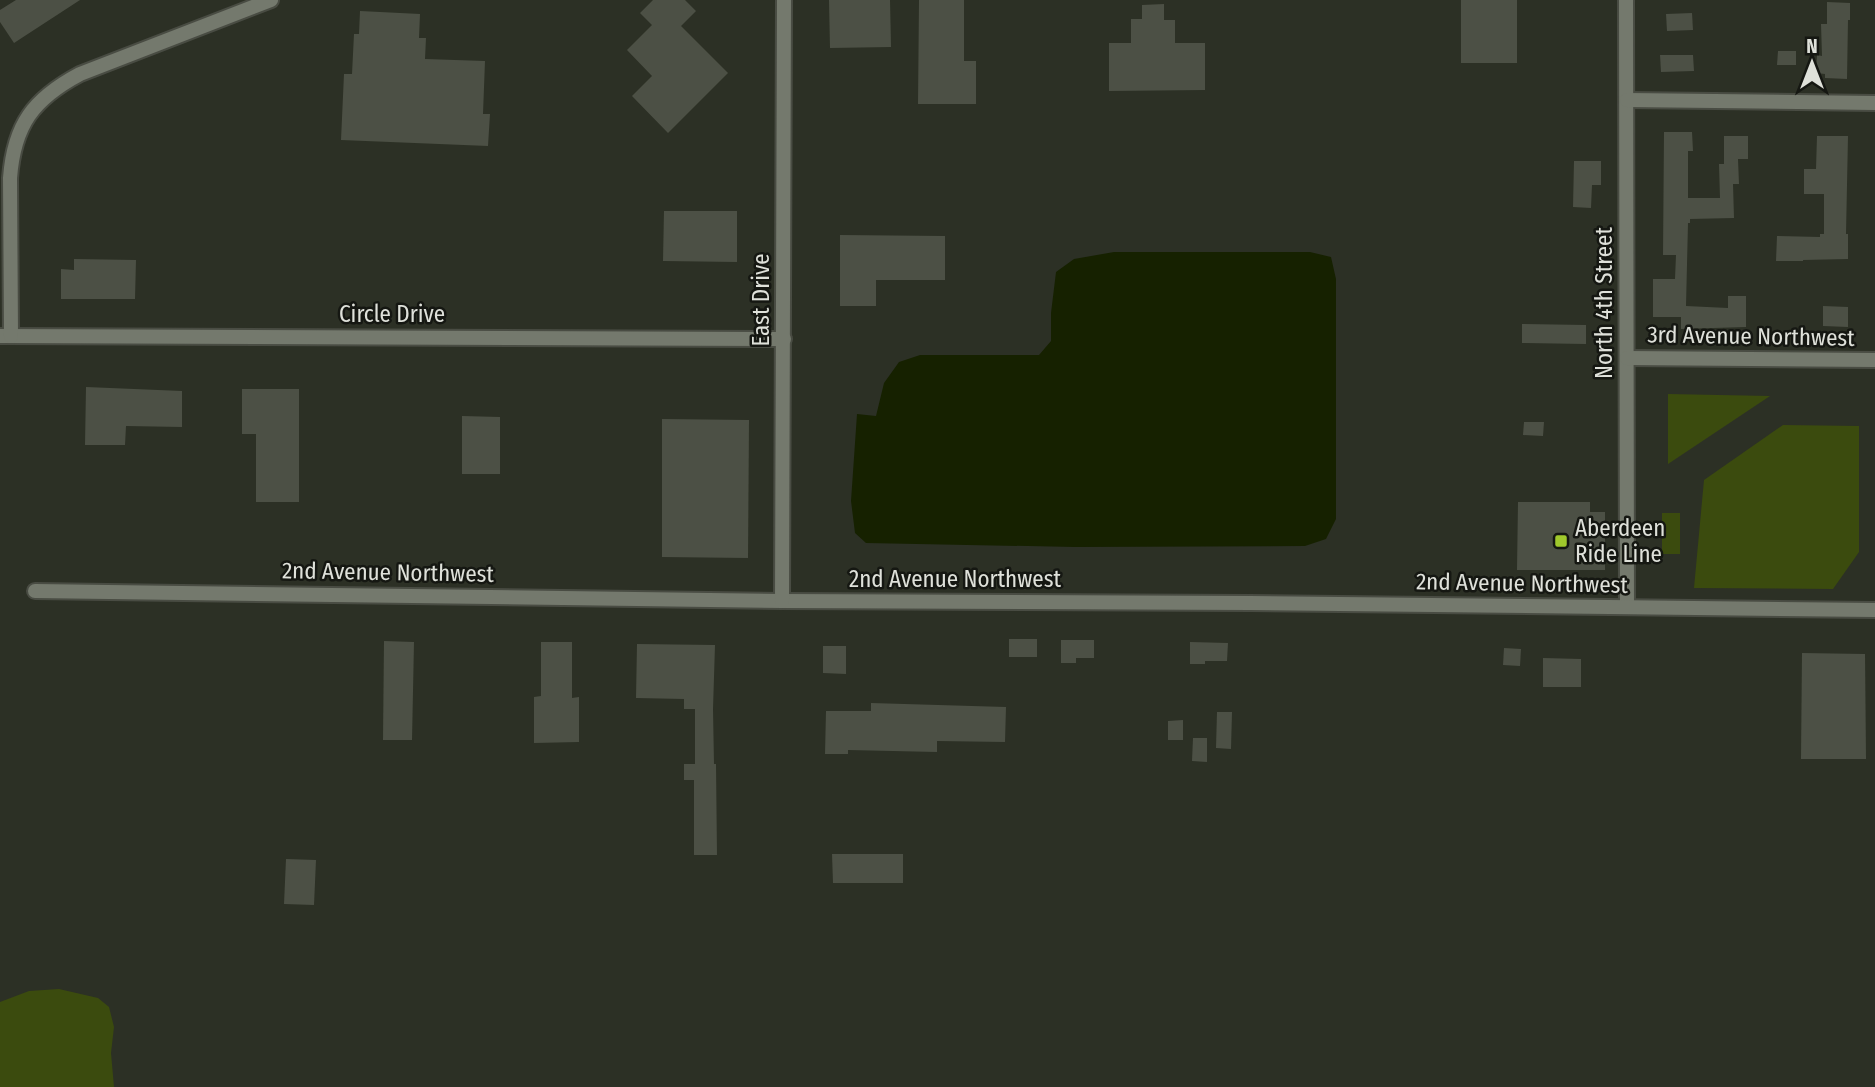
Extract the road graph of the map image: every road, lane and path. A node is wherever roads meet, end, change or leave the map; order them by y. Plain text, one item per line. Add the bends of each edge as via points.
1 (271, 0) edge
2 (784, 0) edge
3 (1626, 0) edge
4 (1627, 100) junction
5 (1875, 103) edge
6 (6, 335) edge
7 (784, 339) junction
8 (1627, 358) junction
9 (1875, 360) edge
10 (35, 591) dead end
11 (782, 601) junction
12 (1627, 607) junction
13 (1875, 610) edge

1 - 6 street via 80,74 60,84 29,114 12,155
2 - 7 street, East Drive
3 - 4 street, North 4th Street
4 - 5 street
4 - 8 street, North 4th Street
6 - 7 street, Circle Drive
7 - 11 street, East Drive
8 - 9 street, 3rd Avenue Northwest
8 - 12 street, North 4th Street
10 - 11 street, 2nd Avenue Northwest
11 - 12 street, 2nd Avenue Northwest
12 - 13 street, 2nd Avenue Northwest

